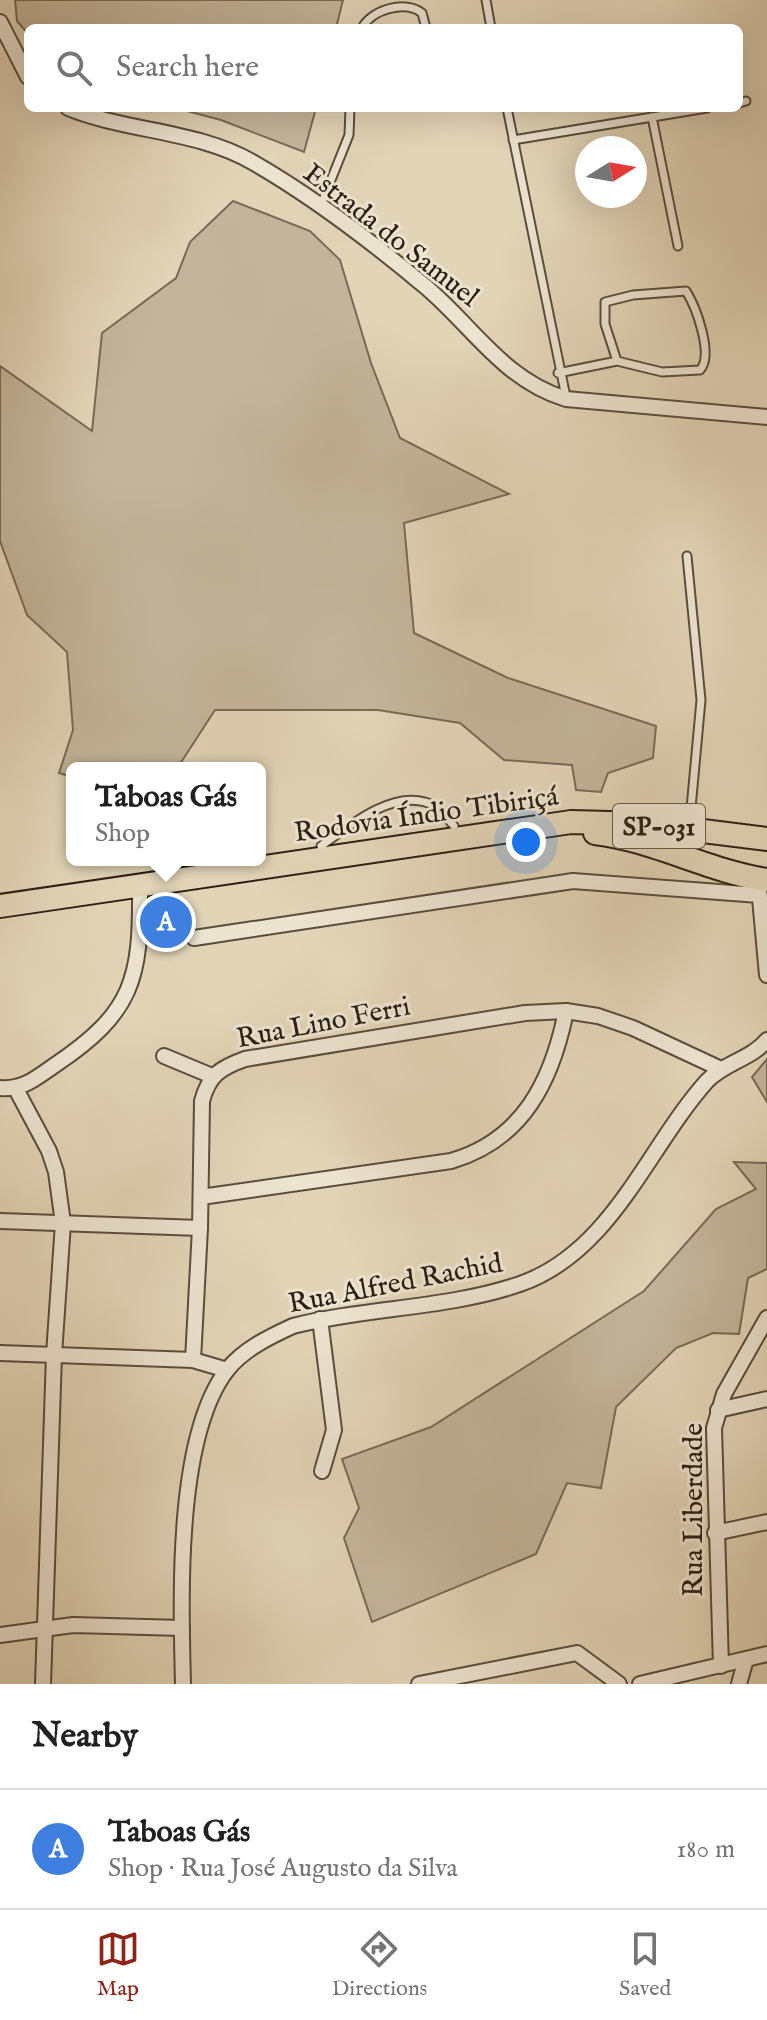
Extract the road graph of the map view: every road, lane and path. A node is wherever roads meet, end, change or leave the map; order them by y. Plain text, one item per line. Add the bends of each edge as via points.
1 (486, 0) edge
2 (0, 22) edge
3 (365, 24) edge
4 (425, 24) edge
5 (490, 24) edge
6 (24, 69) edge
7 (78, 112) edge
8 (350, 112) edge
9 (508, 112) edge
10 (683, 112) edge
11 (652, 117) junction
12 (513, 140) junction
13 (320, 207) junction
14 (678, 246) dead end
15 (617, 361) junction
16 (558, 373) junction
17 (566, 399) junction
18 (767, 417) edge
19 (687, 556) dead end
20 (690, 819) junction
21 (767, 824) edge
22 (550, 825) junction
23 (454, 826) junction
24 (767, 839) edge
25 (321, 846) junction
26 (266, 853) edge
27 (180, 866) edge
28 (762, 884) edge
29 (140, 887) junction
30 (0, 893) edge
31 (0, 906) edge
32 (194, 938) dead end
33 (767, 975) edge
34 (566, 1011) junction
35 (767, 1040) edge
36 (164, 1056) dead end
37 (721, 1069) junction
38 (212, 1076) junction
39 (0, 1088) edge
40 (16, 1089) junction
41 (201, 1197) junction
42 (0, 1221) edge
43 (63, 1223) junction
44 (200, 1228) junction
45 (767, 1318) edge
46 (320, 1319) junction
47 (0, 1353) edge
48 (54, 1355) junction
49 (193, 1360) junction
50 (227, 1370) junction
51 (767, 1399) edge
52 (718, 1410) junction
53 (322, 1471) dead end
54 (767, 1522) edge
55 (715, 1533) junction
56 (45, 1627) junction
57 (182, 1628) junction
58 (0, 1635) edge
59 (767, 1654) edge
60 (746, 1659) junction
61 (721, 1666) junction
62 (43, 1684) edge
63 (183, 1684) edge
64 (419, 1684) edge
65 (619, 1684) edge
66 (640, 1684) edge
67 (739, 1684) edge

1 - 5 lane
2 - 6 street
3 - 4 lane via 384,8 410,6 422,13
7 - 13 street, Estrada do Samuel via 216,147 251,161
8 - 13 lane via 349,135
9 - 12 lane
10 - 11 lane
11 - 12 lane
11 - 14 lane
12 - 16 lane
13 - 17 street, Estrada do Samuel via 427,288 512,374 541,392
15 - 15 lane via 662,372 704,367 706,349 686,291 605,302 605,324
15 - 16 lane
16 - 17 lane
17 - 18 street, Estrada do Samuel
19 - 20 lane via 701,700
20 - 21 highway, Rodovia Índio Tibiriçá / SP-031
20 - 23 highway, Rodovia Índio Tibiriçá / SP-031 via 606,811
22 - 24 highway, Rodovia Índio Tibiriçá / SP-031 via 647,824
22 - 28 highway via 640,842
22 - 29 highway, Rodovia Índio Tibiriçá / SP-031
23 - 25 highway, Rodovia Índio Tibiriçá / SP-031
23 - 25 lane via 437,808 408,801 366,816
25 - 26 highway, Rodovia Índio Tibiriçá / SP-031
27 - 30 highway
28 - 32 street via 573,881
28 - 33 street
29 - 31 highway, Rodovia Índio Tibiriçá / SP-031
29 - 40 street via 139,958 122,1000 103,1029 81,1049
34 - 37 street, Rua Lino Ferri via 633,1028
34 - 38 street, Rua Lino Ferri via 525,1013 245,1059
34 - 41 street via 551,1071 516,1121 479,1153
35 - 37 street, Rua Alfred Rachid
36 - 38 street
37 - 46 street, Rua Alfred Rachid via 694,1097 622,1200 579,1250 549,1271 478,1295
38 - 41 street, Rua Lino Ferri via 202,1101
39 - 40 street
40 - 43 street via 49,1151
41 - 44 street, Rua Lino Ferri
42 - 43 street
43 - 44 street
43 - 48 street
44 - 49 street, Rua Lino Ferri
45 - 52 street, Rua Liberdade
46 - 50 street, Rua Alfred Rachid via 265,1338
46 - 53 street via 334,1430
47 - 48 street
48 - 49 street
48 - 56 street
49 - 50 street
50 - 57 street via 196,1434 190,1464
51 - 52 street
52 - 55 street, Rua Liberdade
54 - 55 street
55 - 61 street, Rua Liberdade
56 - 57 street
56 - 58 street
56 - 62 street
57 - 63 street
59 - 60 street
60 - 61 street
60 - 67 street
61 - 66 street
64 - 65 street via 577,1653

